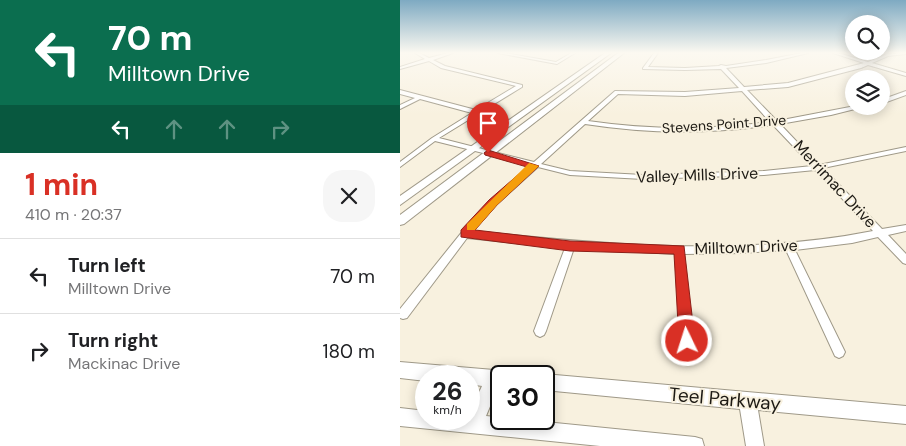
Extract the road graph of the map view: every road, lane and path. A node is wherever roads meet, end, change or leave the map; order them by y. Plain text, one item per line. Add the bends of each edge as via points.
1 (468, 74) edge
2 (579, 74) edge
3 (593, 74) edge
4 (729, 74) edge
5 (835, 74) edge
6 (745, 90) junction
7 (400, 92) edge
8 (906, 93) edge
9 (418, 98) junction
10 (890, 99) edge
11 (400, 107) edge
12 (845, 111) edge
13 (476, 112) junction
14 (582, 122) junction
15 (776, 122) junction
16 (434, 139) junction
17 (473, 149) junction
18 (906, 149) edge
19 (488, 153) junction
20 (400, 165) edge
21 (534, 166) junction
22 (819, 167) junction
23 (400, 201) edge
24 (400, 221) edge
25 (906, 228) edge
26 (466, 234) junction
27 (882, 234) junction
28 (570, 246) junction
29 (789, 247) junction
30 (680, 249) junction
31 (906, 260) edge
32 (404, 314) dead end
33 (540, 331) dead end
34 (687, 341) dead end
35 (839, 352) dead end
36 (400, 370) edge
37 (490, 377) edge
38 (555, 383) edge
39 (490, 393) edge
40 (748, 401) junction
41 (480, 412) edge
42 (906, 415) edge
43 (400, 418) edge
44 (415, 419) edge
45 (480, 426) edge
46 (695, 446) edge
47 (755, 446) edge

1 - 13 street via 520,86
2 - 17 main road
3 - 19 main road
4 - 6 street, Merrimac Drive
5 - 6 street
6 - 14 street via 676,94 617,92
6 - 15 street, Merrimac Drive
7 - 9 street
8 - 10 street
9 - 11 street
9 - 13 street
12 - 15 street, Stevens Point Drive
13 - 16 street
14 - 15 street, Stevens Point Drive via 647,129
14 - 21 street
15 - 22 street, Merrimac Drive
16 - 17 street, Valley Mills Drive
16 - 20 street
17 - 19 street, Valley Mills Drive
17 - 23 main road
18 - 22 street, Valley Mills Drive
19 - 21 street, Valley Mills Drive
19 - 24 main road
21 - 22 street, Valley Mills Drive via 570,173 643,177 764,173
21 - 26 street via 493,203
22 - 27 street, Merrimac Drive
25 - 27 street, Milltown Drive
26 - 28 street, Milltown Drive
26 - 32 street
27 - 29 street, Milltown Drive
27 - 31 street, Merrimac Drive
28 - 30 street, Milltown Drive
28 - 33 street
29 - 30 street, Milltown Drive
29 - 35 street
30 - 34 street
36 - 37 main road
38 - 40 main road, Teel Parkway
39 - 41 main road
40 - 42 main road, Teel Parkway
40 - 47 main road
43 - 44 main road
45 - 46 main road

